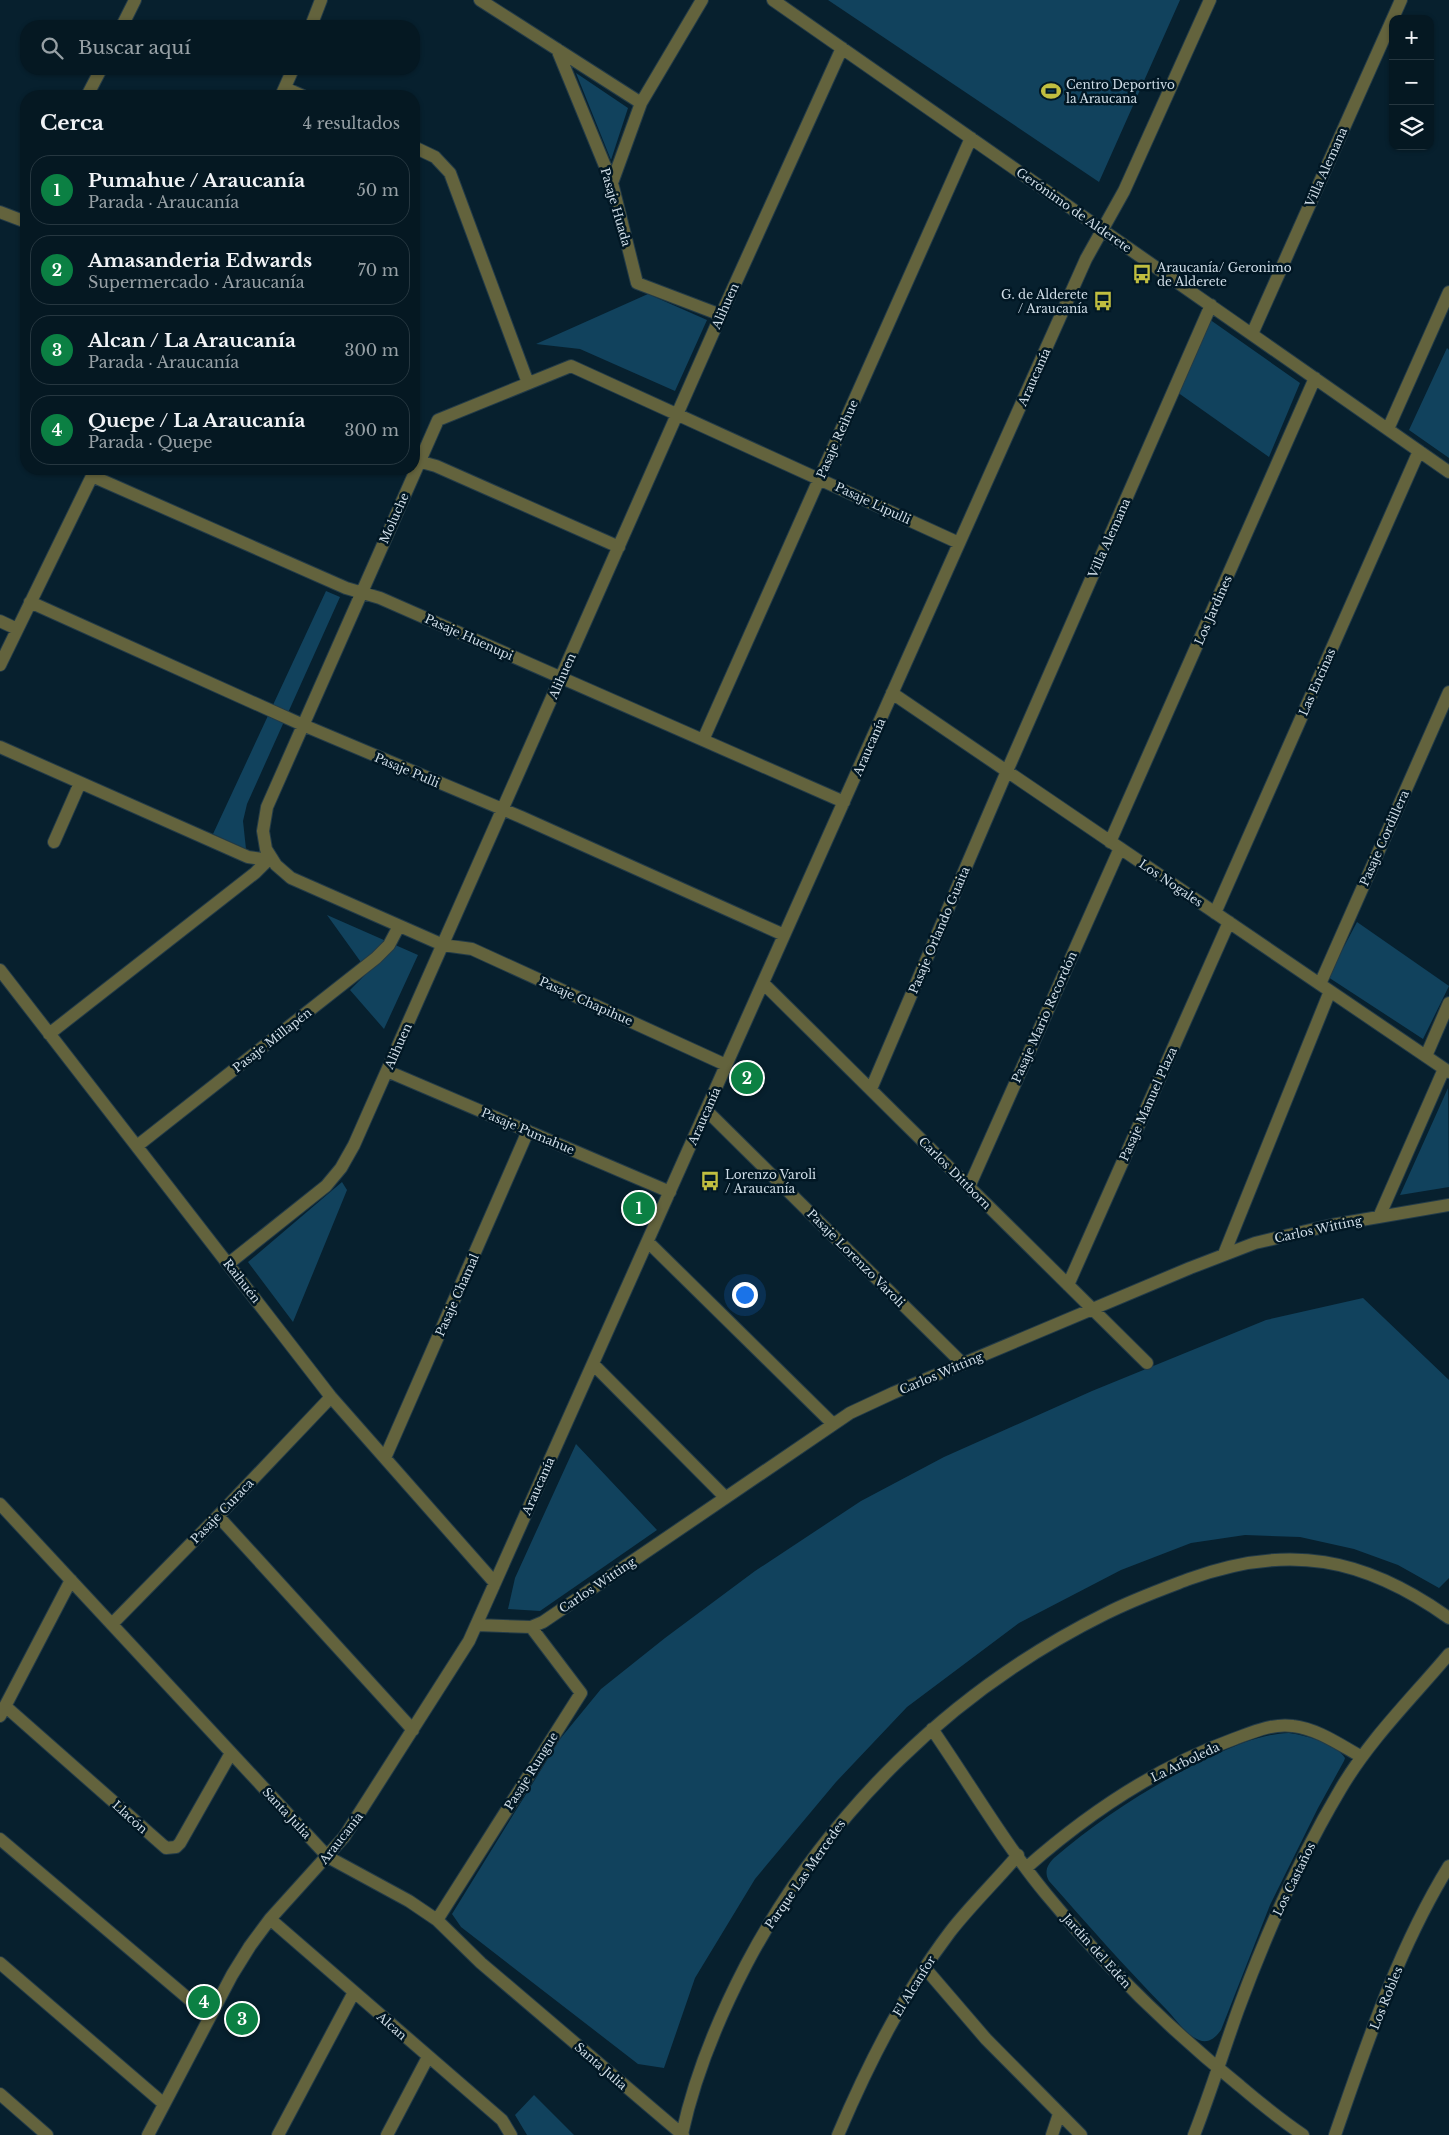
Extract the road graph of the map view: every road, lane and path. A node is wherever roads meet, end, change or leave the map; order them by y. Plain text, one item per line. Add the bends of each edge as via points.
1 (321, 0) edge
2 (480, 0) edge
3 (702, 0) edge
4 (773, 0) edge
5 (1210, 0) edge
6 (1401, 0) edge
7 (130, 2) edge
8 (124, 20) edge
9 (313, 20) edge
10 (842, 48) junction
11 (558, 49) junction
12 (98, 75) edge
13 (290, 75) edge
14 (90, 90) edge
15 (284, 90) edge
16 (641, 103) junction
17 (971, 138) junction
18 (420, 150) edge
19 (612, 183) junction
20 (0, 212) edge
21 (20, 219) edge
22 (1103, 229) junction
23 (1449, 292) edge
24 (1211, 305) junction
25 (721, 315) junction
26 (1252, 334) junction
27 (1315, 378) junction
28 (528, 383) junction
29 (678, 414) junction
30 (1388, 429) junction
31 (1419, 451) junction
32 (420, 454) edge
33 (420, 463) edge
34 (1449, 472) edge
35 (93, 475) edge
36 (101, 475) edge
37 (411, 475) edge
38 (820, 479) junction
39 (959, 543) junction
40 (619, 547) junction
41 (362, 593) junction
42 (30, 602) junction
43 (0, 621) edge
44 (17, 629) junction
45 (0, 665) edge
46 (561, 678) junction
47 (1449, 692) edge
48 (892, 693) junction
49 (303, 725) junction
50 (703, 740) junction
51 (0, 747) edge
52 (1006, 771) junction
53 (80, 783) junction
54 (844, 802) junction
55 (502, 811) junction
56 (54, 842) dead end
57 (1115, 845) junction
58 (270, 858) junction
59 (1215, 913) junction
60 (1228, 922) junction
61 (399, 926) junction
62 (784, 935) junction
63 (443, 945) junction
64 (0, 970) edge
65 (763, 983) junction
66 (1325, 988) junction
67 (1449, 1003) edge
68 (49, 1034) junction
69 (1426, 1056) junction
70 (726, 1066) junction
71 (1447, 1070) edge
72 (387, 1071) junction
73 (870, 1089) junction
74 (706, 1110) junction
75 (528, 1131) junction
76 (137, 1146) junction
77 (969, 1187) junction
78 (670, 1192) junction
79 (1449, 1205) edge
80 (1379, 1217) junction
81 (648, 1242) junction
82 (1224, 1254) junction
83 (228, 1264) junction
84 (1068, 1285) junction
85 (1092, 1310) junction
86 (1147, 1363) dead end
87 (593, 1364) junction
88 (963, 1364) junction
89 (331, 1397) junction
90 (833, 1424) junction
91 (386, 1458) junction
92 (725, 1497) junction
93 (0, 1504) edge
94 (218, 1516) junction
95 (71, 1580) junction
96 (495, 1583) junction
97 (1449, 1618) edge
98 (112, 1624) junction
99 (477, 1625) junction
100 (531, 1627) junction
101 (1449, 1654) edge
102 (2, 1711) edge
103 (932, 1729) junction
104 (414, 1730) junction
105 (231, 1753) junction
106 (1362, 1756) junction
107 (0, 1840) edge
108 (1018, 1855) junction
109 (328, 1857) junction
110 (1449, 1866) edge
111 (1026, 1868) junction
112 (270, 1919) junction
113 (437, 1920) junction
114 (0, 1963) edge
115 (925, 1968) junction
116 (354, 1992) junction
117 (210, 2017) junction
118 (428, 2057) junction
119 (1218, 2069) junction
120 (0, 2094) edge
121 (164, 2104) junction
122 (1059, 2114) junction
123 (683, 2134) edge
124 (47, 2135) edge
125 (148, 2135) edge
126 (278, 2135) edge
127 (387, 2135) edge
128 (511, 2135) edge
129 (838, 2135) edge
130 (1052, 2135) edge
131 (1082, 2135) edge
132 (1194, 2135) edge
133 (1302, 2135) edge
134 (1335, 2135) edge

1 - 9 street
2 - 11 street
3 - 16 street
4 - 10 street, Gerónimo de Alderete
5 - 22 street, Araucanía via 1128,184
6 - 26 street, Villa Alemana
7 - 8 street
10 - 17 street, Gerónimo de Alderete
10 - 25 street, Alihuen
11 - 16 street
11 - 19 street, Pasaje Huada
12 - 14 street
13 - 15 street
16 - 19 street
17 - 22 street, Gerónimo de Alderete
17 - 38 street, Pasaje Reihue
18 - 28 street via 436,157 450,173
19 - 25 street, Pasaje Huada via 637,283
20 - 21 street
22 - 24 street, Gerónimo de Alderete
22 - 39 street, Araucanía via 1086,259
23 - 30 street
24 - 26 street, Gerónimo de Alderete
24 - 52 street, Villa Alemana
25 - 29 street, Alihuen
26 - 27 street, Gerónimo de Alderete
27 - 30 street, Gerónimo de Alderete
27 - 57 street, Los Jardines
28 - 29 street, Moluche via 571,366
28 - 32 street, Moluche via 438,420
29 - 38 street, Pasaje Lipulli
29 - 40 street, Alihuen
30 - 31 street, Gerónimo de Alderete
31 - 34 street, Gerónimo de Alderete
31 - 59 street, Las Encinas
33 - 40 street via 436,466
35 - 42 street
36 - 41 street, Pasaje Huenupi
37 - 41 street, Moluche
38 - 39 street, Pasaje Lipulli
38 - 50 street, Pasaje Reihue
39 - 48 street, Araucanía
40 - 46 street, Alihuen
41 - 46 street, Pasaje Huenupi
41 - 49 street, Moluche
42 - 44 street
42 - 49 street, Pasaje Pulli
43 - 44 street
44 - 45 street
46 - 50 street, Pasaje Huenupi
46 - 55 street, Alihuen
47 - 66 street, Pasaje Cordillera
48 - 52 street, Los Nogales
48 - 54 street, Araucanía
49 - 55 street, Pasaje Pulli
49 - 58 street, Moluche via 263,818 264,840
50 - 54 street, Pasaje Huenupi
51 - 53 street
52 - 57 street, Los Nogales
52 - 73 street, Pasaje Orlando Guaita
53 - 56 street
53 - 58 street via 248,857
54 - 62 street, Araucanía
55 - 62 street, Pasaje Pulli
55 - 63 street, Alihuen
57 - 59 street, Los Nogales
57 - 77 street, Pasaje Mario Recordón
58 - 61 street, Pasaje Chapihue via 301,884
58 - 68 street
59 - 60 street, Los Nogales
60 - 66 street, Los Nogales
60 - 84 street, Pasaje Manuel Plaza
61 - 63 street, Pasaje Chapihue
61 - 76 street, Pasaje Millapén via 389,945 376,958
62 - 65 street, Araucanía
63 - 70 street, Pasaje Chapihue via 472,949
63 - 72 street, Alihuen
64 - 68 street, Raihuén
65 - 70 street, Araucanía
65 - 73 street, Carlos Dittborn
66 - 69 street, Los Nogales
66 - 82 street, Pasaje Cordillera
67 - 69 street
68 - 76 street, Raihuén
69 - 71 street, Los Nogales
70 - 74 street, Araucanía
71 - 80 street
72 - 75 street, Pasaje Pumahue
72 - 83 street, Alihuen via 341,1168 326,1186
73 - 77 street, Carlos Dittborn
74 - 78 street, Araucanía
74 - 88 street, Pasaje Lorenzo Varoli
75 - 78 street, Pasaje Pumahue
75 - 91 street, Pasaje Chamal
76 - 83 street, Raihuén
77 - 84 street, Carlos Dittborn
78 - 81 street, Araucanía
79 - 80 street, Carlos Witting
80 - 82 street, Carlos Witting via 1283,1236
81 - 87 street, Araucanía
81 - 90 street
82 - 85 street, Carlos Witting
83 - 89 street, Raihuén
84 - 85 street, Carlos Dittborn
85 - 86 street, Carlos Dittborn
85 - 88 street, Carlos Witting
87 - 92 street
87 - 96 street, Araucanía
88 - 90 street, Carlos Witting via 868,1404
89 - 91 street, Raihuén
89 - 94 street, Pasaje Curaca
90 - 92 street, Carlos Witting
91 - 96 street, Raihuén
92 - 100 street, Carlos Witting via 543,1622
93 - 95 street, Santa Julia
94 - 98 street, Pasaje Curaca
94 - 104 street
95 - 98 street, Santa Julia
95 - 102 street
96 - 99 street, Araucanía
97 - 103 street, Parque Las Mercedes via 1392,1582 1349,1567 1293,1559 1242,1563 1166,1587 1094,1619 1022,1661
98 - 105 street, Santa Julia
99 - 100 street
99 - 104 street, Araucanía
100 - 113 street, Pasaje Rungue via 581,1692
101 - 106 street, Los Castaños
102 - 105 street, Llacón via 166,1848 176,1847 180,1842
103 - 108 street, Jardín del Edén
103 - 123 street, Parque Las Mercedes via 846,1816 765,1931 717,2027 690,2094
104 - 109 street, Araucanía via 359,1816
105 - 109 street, Santa Julia
106 - 111 street, La Arboleda via 1309,1729 1279,1726 1249,1733 1179,1763 1121,1796 1061,1837
106 - 119 street, Los Castaños via 1340,1789 1288,1888 1239,2007
107 - 117 street
108 - 111 street, Jardín del Edén
108 - 115 street, El Alcanfor via 951,1931
109 - 112 street, Araucanía
109 - 113 street, Santa Julia
110 - 134 street, Los Robles via 1397,1968
111 - 119 street, Jardín del Edén via 1146,2006
112 - 116 street, Alcan
112 - 117 street, Araucanía via 241,1961
113 - 123 street, Santa Julia via 481,1963
114 - 121 street
115 - 122 street via 986,2039
115 - 129 street, El Alcanfor via 879,2046
116 - 118 street, Alcan
116 - 126 street
117 - 121 street, Araucanía
118 - 127 street
118 - 128 street, Alcan via 502,2120
119 - 132 street, Los Castaños
119 - 133 street, Jardín del Edén
120 - 124 street
121 - 125 street, Araucanía
122 - 130 street
122 - 131 street

